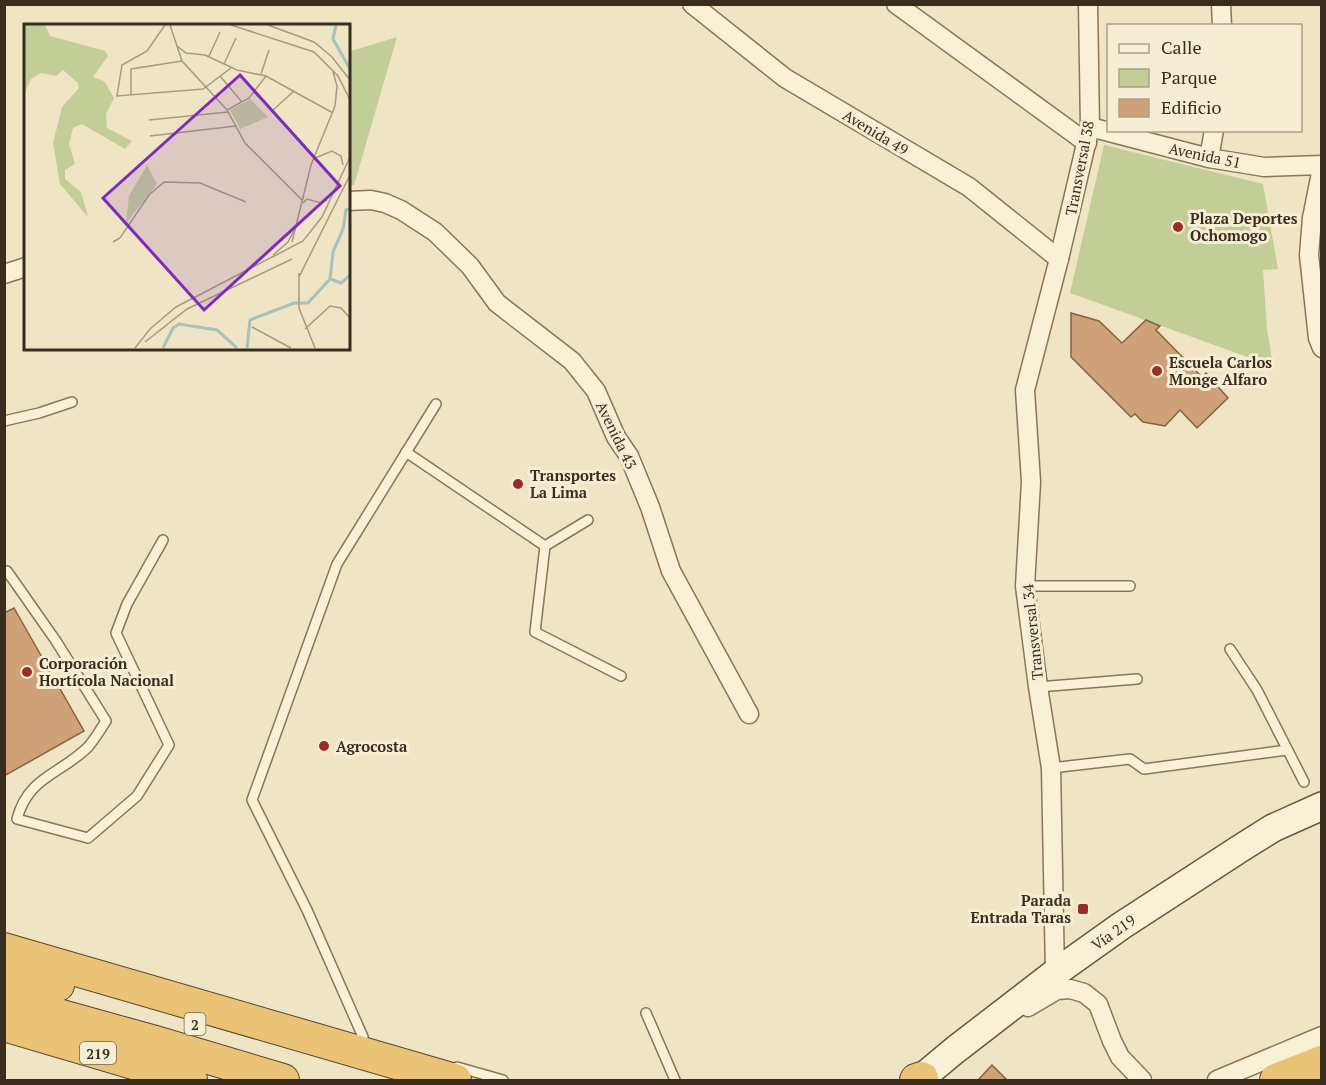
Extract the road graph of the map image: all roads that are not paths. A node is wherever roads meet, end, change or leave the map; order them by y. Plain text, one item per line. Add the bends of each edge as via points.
1 (692, 4) edge
2 (896, 4) edge
3 (1088, 4) edge
4 (1221, 4) edge
5 (1222, 24) edge
6 (1214, 132) edge
7 (1089, 135) junction
8 (1209, 158) junction
9 (1322, 166) edge
10 (350, 201) edge
11 (1059, 259) junction
12 (24, 268) edge
13 (4, 274) edge
14 (1322, 348) edge
15 (72, 402) dead end
16 (436, 404) dead end
17 (4, 421) edge
18 (406, 453) junction
19 (588, 520) dead end
20 (163, 540) dead end
21 (545, 546) junction
22 (4, 572) edge
23 (1025, 586) junction
24 (1130, 586) dead end
25 (1230, 649) dead end
26 (621, 676) dead end
27 (1137, 679) dead end
28 (1038, 687) junction
29 (748, 714) dead end
30 (1287, 750) junction
31 (1051, 768) junction
32 (1304, 782) dead end
33 (1316, 811) edge
34 (7, 953) edge
35 (1065, 966) junction
36 (4, 1000) edge
37 (646, 1013) dead end
38 (4, 1025) edge
39 (1322, 1036) edge
40 (362, 1042) junction
41 (955, 1050) junction
42 (1322, 1062) edge
43 (450, 1072) edge
44 (191, 1080) edge
45 (283, 1080) edge
46 (384, 1080) edge
47 (503, 1080) edge
48 (675, 1080) edge
49 (919, 1080) edge
50 (1142, 1080) edge
51 (1217, 1080) edge
52 (1276, 1080) edge

1 - 11 street, Avenida 49 via 785,78 969,187
2 - 7 street, Avenida 51
3 - 7 street, Transversal 38
4 - 5 street
6 - 8 street
7 - 8 street, Avenida 51
7 - 11 street, Transversal 38
8 - 9 street, Avenida 51 via 1264,167
9 - 14 street via 1309,255
10 - 29 street, Avenida 43 via 385,203 435,232 470,266 497,303 572,361 596,391 629,456 671,571
11 - 23 street, Transversal 34 via 1025,390 1031,482
12 - 13 street
15 - 17 lane
16 - 18 lane
18 - 21 lane
18 - 40 lane via 337,564 252,800 307,910
19 - 21 lane
20 - 22 lane via 127,604 116,633 169,745 137,796 88,838 17,819 21,802 32,789 87,747 105,721 56,641
21 - 26 lane via 535,632
23 - 24 lane
23 - 28 street, Transversal 34
25 - 30 lane via 1257,690
27 - 28 lane
28 - 31 street, Transversal 34
30 - 31 lane via 1144,769 1130,759
30 - 32 lane
31 - 35 street, Transversal 34
33 - 35 main road, Vía 219 via 1274,828 1240,848
34 - 40 highway
34 - 46 highway, 2 via 95,994
35 - 41 main road, Vía 219
36 - 45 highway, 2
37 - 48 lane
38 - 44 highway, 219
39 - 51 street
40 - 43 highway
41 - 49 main road, Vía 219
41 - 50 street via 1057,990 1070,989 1084,993 1098,1004 1120,1057
42 - 52 highway
43 - 47 lane

